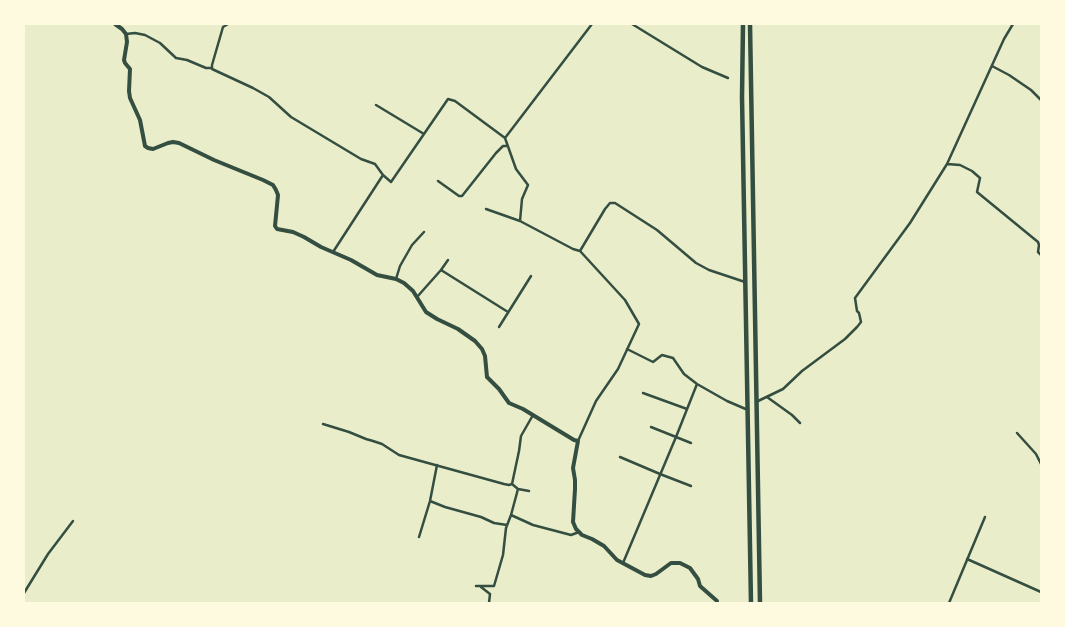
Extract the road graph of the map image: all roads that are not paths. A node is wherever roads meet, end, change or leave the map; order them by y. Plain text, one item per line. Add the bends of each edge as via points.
1 (116, 24) edge
2 (228, 24) edge
3 (592, 24) edge
4 (632, 24) edge
5 (743, 24) edge
6 (750, 24) edge
7 (1013, 24) edge
8 (126, 34) junction
9 (992, 66) junction
10 (212, 68) junction
11 (728, 78) dead end
12 (1041, 100) edge
13 (376, 105) dead end
14 (424, 134) junction
15 (505, 138) junction
16 (507, 146) junction
17 (947, 164) junction
18 (383, 175) junction
19 (438, 181) dead end
20 (486, 209) dead end
21 (520, 221) junction
22 (424, 232) dead end
23 (580, 251) junction
24 (333, 252) junction
25 (1041, 255) edge
26 (448, 260) dead end
27 (441, 270) junction
28 (531, 276) dead end
29 (396, 279) junction
30 (746, 282) junction
31 (417, 297) junction
32 (508, 312) junction
33 (499, 327) dead end
34 (627, 349) junction
35 (697, 384) junction
36 (643, 393) dead end
37 (768, 397) junction
38 (756, 402) junction
39 (687, 409) junction
40 (748, 410) junction
41 (532, 415) junction
42 (800, 423) dead end
43 (323, 424) dead end
44 (651, 427) dead end
45 (1018, 433) dead end
46 (676, 437) junction
47 (578, 441) junction
48 (691, 443) dead end
49 (620, 457) dead end
50 (1041, 464) edge
51 (437, 465) junction
52 (660, 474) junction
53 (512, 484) junction
54 (691, 486) dead end
55 (518, 489) junction
56 (529, 491) dead end
57 (430, 501) junction
58 (511, 515) junction
59 (985, 517) dead end
60 (72, 521) dead end
61 (507, 525) junction
62 (579, 532) junction
63 (419, 537) dead end
64 (968, 559) junction
65 (622, 563) junction
66 (1041, 592) edge
67 (24, 593) edge
68 (489, 603) edge
69 (717, 603) edge
70 (751, 603) edge
71 (760, 603) edge
72 (949, 603) edge

1 - 8 street
2 - 10 street via 223,27
3 - 15 street
4 - 11 street via 702,67
5 - 30 highway
6 - 38 highway
7 - 9 street
8 - 10 street via 146,35 176,58
8 - 24 street via 124,60 130,70 130,98 140,120 146,146 153,149 179,143 273,185 278,195 277,229 293,232
9 - 12 street via 1031,90
9 - 17 street
10 - 18 street via 268,97 291,118 375,164
13 - 14 street
14 - 15 street via 448,99 456,101
14 - 18 street via 391,182
15 - 16 street
16 - 19 street via 496,153 462,196
16 - 21 street via 516,169 528,185 522,199
17 - 25 street via 972,171 980,178 977,192 1038,242
17 - 37 street via 910,223 855,298 861,322 783,389
18 - 24 street
20 - 21 street
21 - 23 street
22 - 29 street via 412,245
23 - 30 street via 605,209 610,203 615,203 657,230 696,263
23 - 34 street via 625,300 639,324
24 - 29 street via 377,275
26 - 27 street
27 - 31 street
27 - 32 street
28 - 32 street
29 - 31 street
30 - 40 highway
31 - 41 street via 426,312 458,328 482,349 487,377 510,404
32 - 33 street
34 - 35 street via 653,362 662,355 673,358 684,374
34 - 47 street via 618,369 596,400
35 - 39 street
35 - 40 street
36 - 39 street
37 - 38 street
37 - 42 street
38 - 71 highway
39 - 46 street
40 - 70 highway
41 - 47 street
41 - 53 street via 521,436
43 - 51 street via 382,444 399,455
44 - 46 street
45 - 50 street
46 - 48 street
46 - 52 street
47 - 62 street via 573,468 573,522
49 - 52 street
51 - 53 street
51 - 57 street
52 - 54 street
52 - 65 street
53 - 55 street
55 - 56 street
55 - 58 street
57 - 61 street
57 - 63 street
58 - 61 street
58 - 62 street via 533,525 571,535
59 - 64 street
60 - 67 street
61 - 68 street via 494,586 478,586 490,594
62 - 65 street via 604,546
64 - 66 street
64 - 72 street
65 - 69 street via 651,576 671,563 680,563 690,568 700,586

